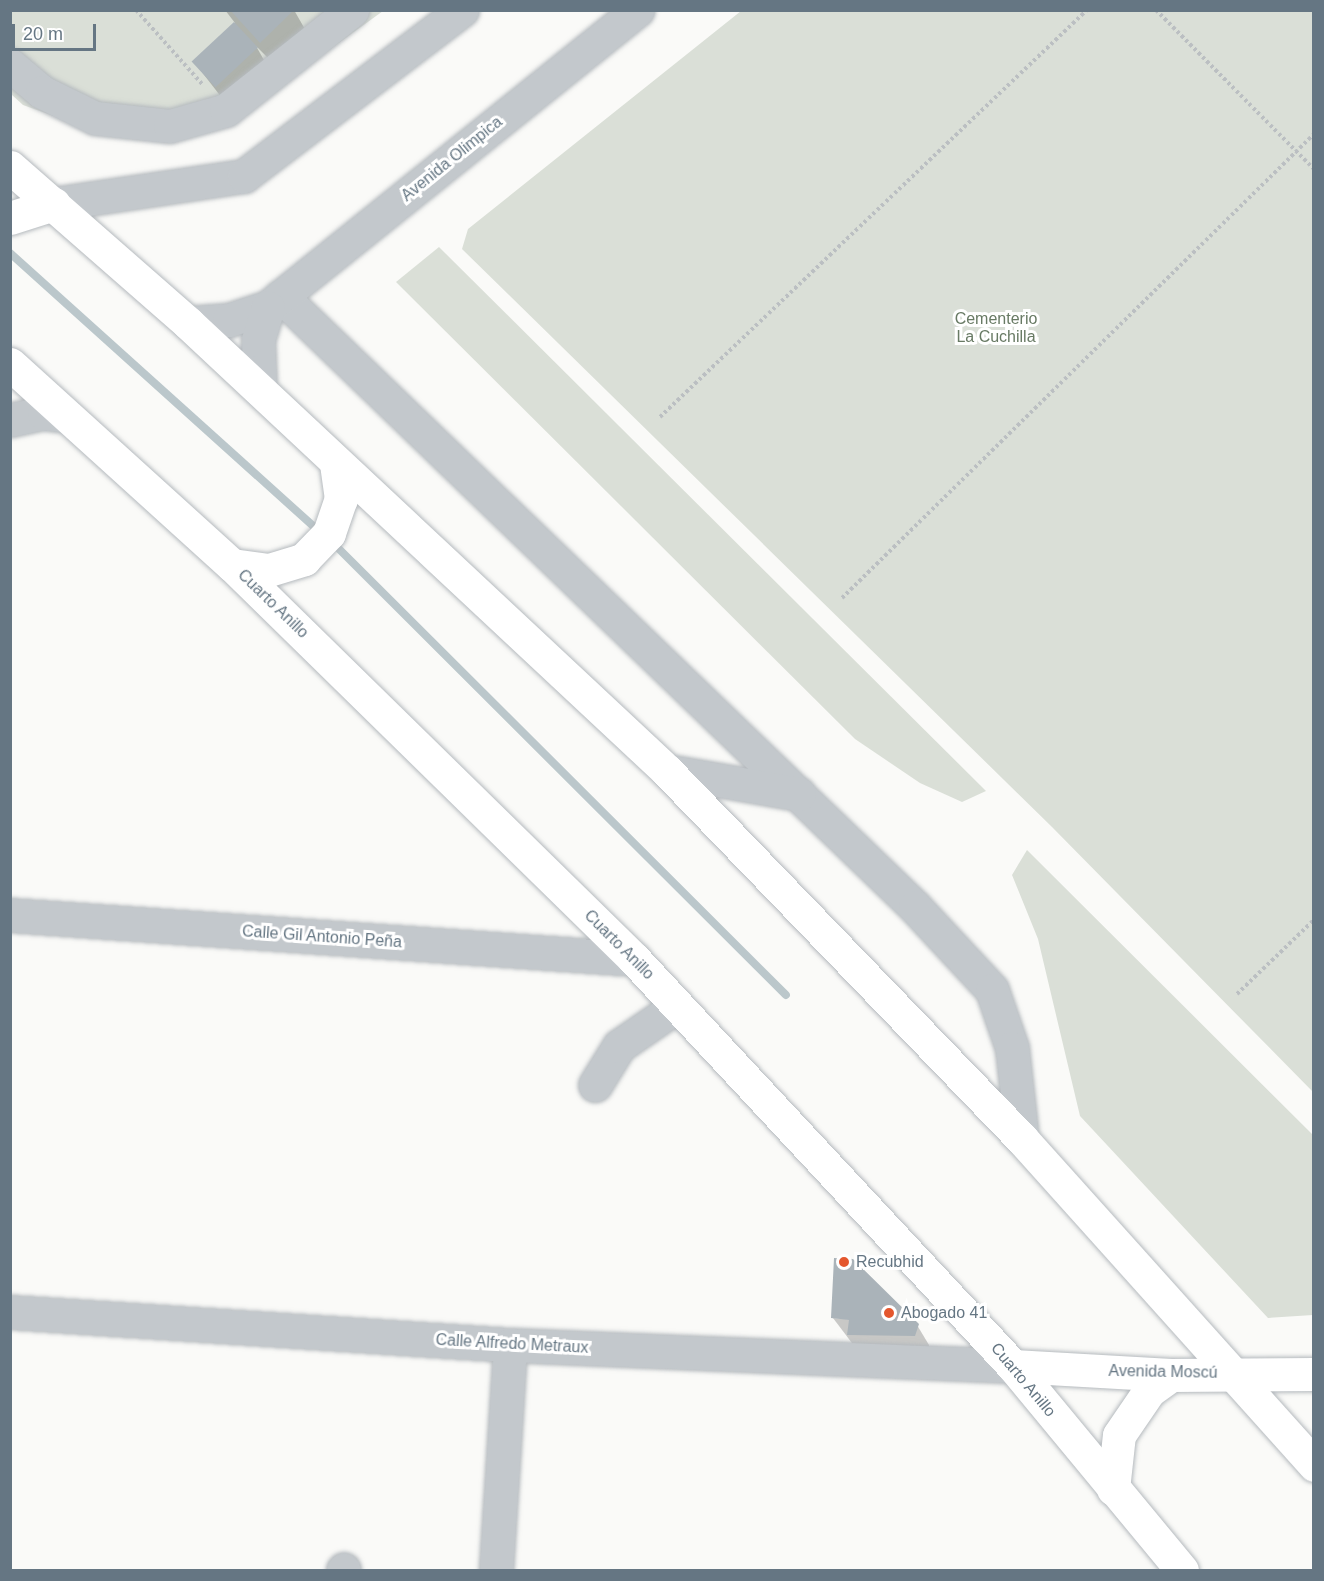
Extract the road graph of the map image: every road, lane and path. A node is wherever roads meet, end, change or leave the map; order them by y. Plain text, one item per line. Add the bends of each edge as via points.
1 (136, 10) edge
2 (352, 10) edge
3 (462, 10) edge
4 (637, 10) edge
5 (1087, 10) edge
6 (1156, 10) edge
7 (10, 65) edge
8 (226, 110) junction
9 (1314, 134) edge
10 (1296, 151) junction
11 (10, 167) edge
12 (1314, 169) edge
13 (54, 204) junction
14 (10, 218) edge
15 (275, 302) junction
16 (188, 323) junction
17 (10, 364) edge
18 (260, 390) junction
19 (67, 416) junction
20 (660, 417) dead end
21 (10, 420) edge
22 (336, 463) junction
23 (232, 565) junction
24 (842, 598) dead end
25 (667, 771) junction
26 (799, 794) junction
27 (10, 915) edge
28 (1314, 920) edge
29 (634, 959) junction
30 (1237, 994) dead end
31 (677, 1006) junction
32 (595, 1085) dead end
33 (1022, 1140) junction
34 (10, 1312) edge
35 (510, 1345) junction
36 (1013, 1366) junction
37 (1233, 1373) junction
38 (1314, 1374) edge
39 (1171, 1375) junction
40 (1314, 1465) edge
41 (1113, 1489) junction
42 (496, 1570) edge
43 (1182, 1570) edge

1 - 8 path
2 - 8 street
3 - 13 street via 244,176
4 - 15 street, Avenida Olimpica
5 - 20 path
6 - 10 path
7 - 8 street via 42,92 95,118 170,126
9 - 10 path
10 - 12 path
10 - 24 path
11 - 13 main road
13 - 14 main road
13 - 16 main road
15 - 16 street, Avenida Olimpica via 229,320
15 - 18 street via 258,340
15 - 26 street
16 - 18 main road
17 - 19 main road, Cuarto Anillo
18 - 22 main road
19 - 21 street via 44,413
19 - 23 main road, Cuarto Anillo
22 - 23 main road via 341,498 332,524 304,559 269,570
22 - 25 main road
23 - 29 main road, Cuarto Anillo
25 - 26 street
25 - 33 main road
26 - 33 street via 992,990 1012,1048
27 - 29 street, Calle Gil Antonio Peña
28 - 30 path
29 - 31 main road, Cuarto Anillo
31 - 32 street via 619,1046
31 - 36 main road, Cuarto Anillo
33 - 37 main road
34 - 35 street, Calle Alfredo Metraux
35 - 36 street, Calle Alfredo Metraux
35 - 42 street
36 - 39 main road, Avenida Moscú
36 - 41 main road, Cuarto Anillo
37 - 38 main road, Avenida Moscú
37 - 39 main road, Avenida Moscú
37 - 40 main road
39 - 41 main road via 1149,1391 1123,1427 1113,1462
41 - 43 main road, Cuarto Anillo

